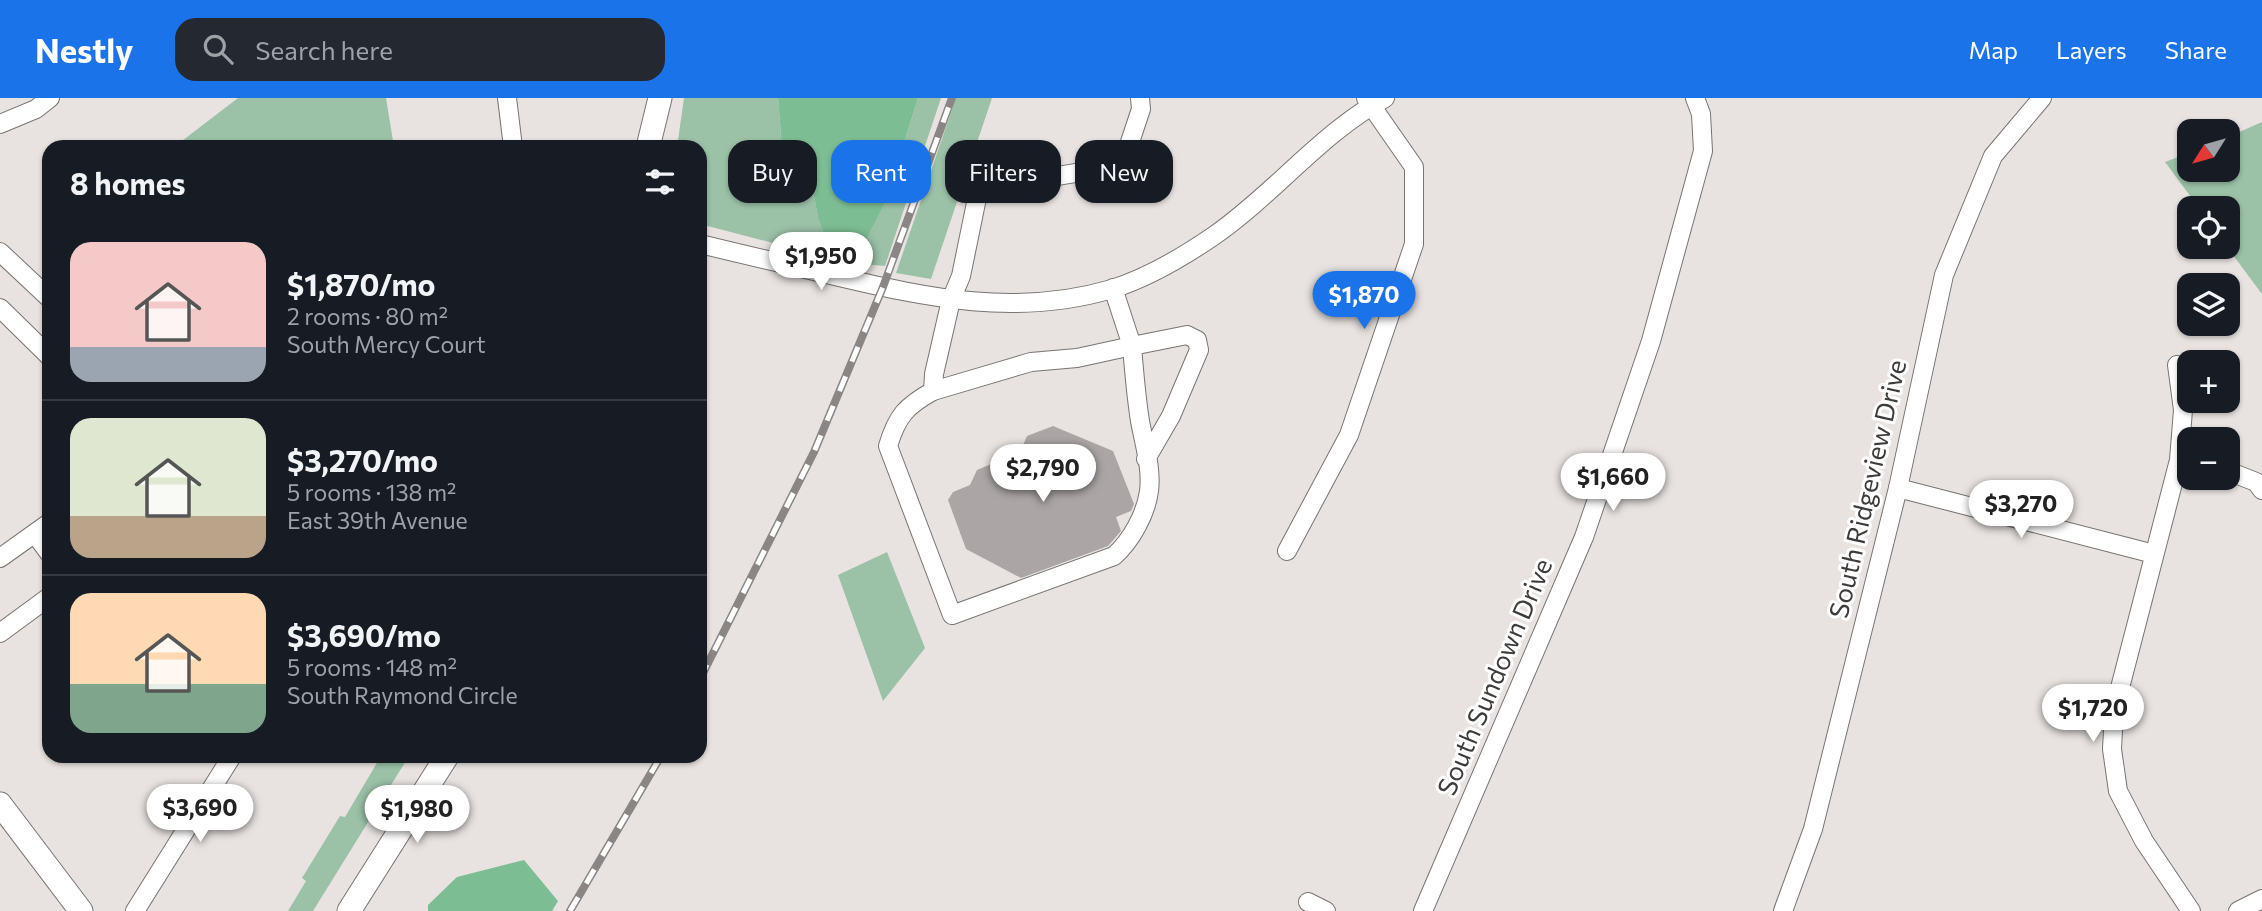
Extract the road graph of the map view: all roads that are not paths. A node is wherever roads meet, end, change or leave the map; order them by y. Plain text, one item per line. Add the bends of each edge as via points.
1 (50, 98) edge
2 (507, 98) edge
3 (660, 98) edge
4 (1140, 98) edge
5 (1695, 98) edge
6 (2042, 98) edge
7 (1374, 101) edge
8 (0, 124) edge
9 (512, 140) edge
10 (650, 140) edge
11 (707, 246) edge
12 (0, 252) edge
13 (1113, 288) junction
14 (42, 291) edge
15 (951, 300) junction
16 (0, 308) edge
17 (1132, 346) junction
18 (42, 349) edge
19 (933, 391) junction
20 (1146, 459) junction
21 (2240, 476) edge
22 (2177, 483) edge
23 (1898, 488) junction
24 (2262, 489) edge
25 (42, 528) edge
26 (1287, 551) dead end
27 (2154, 554) junction
28 (0, 558) edge
29 (42, 602) edge
30 (0, 633) edge
31 (228, 763) edge
32 (443, 763) edge
33 (0, 804) edge
34 (2262, 899) edge
35 (1308, 902) dead end
36 (81, 911) edge
37 (135, 911) edge
38 (349, 911) edge
39 (1326, 911) edge
40 (1423, 911) edge
41 (1783, 911) edge
42 (2191, 911) edge
43 (2238, 911) edge

1 - 8 street
2 - 9 street
3 - 10 main road
4 - 15 street via 1128,148 1100,169 983,191 973,210 961,276
5 - 40 street, South Sundown Drive via 1701,114 1703,151 1651,341 1584,537
6 - 23 street, South Ridgeview Drive via 1993,156 1944,275
7 - 13 street via 1240,217 1184,256
7 - 26 street via 1414,167 1414,244 1349,435
11 - 15 street
12 - 14 street
13 - 15 street via 1040,303
13 - 17 street
15 - 19 street
16 - 18 street
17 - 19 street via 1031,362
17 - 20 street
17 - 20 street via 1187,335 1197,340 1199,350 1171,416
19 - 20 street via 901,414 888,446 953,615 1114,556 1130,539 1144,509 1149,491
21 - 24 street
22 - 27 street
23 - 27 street
23 - 41 street, South Ridgeview Drive via 1813,830
25 - 28 street
27 - 42 street via 2114,711 2112,748 2118,791 2144,841
29 - 30 street
31 - 37 street
32 - 38 main road
33 - 36 main road
34 - 43 street
35 - 39 street

